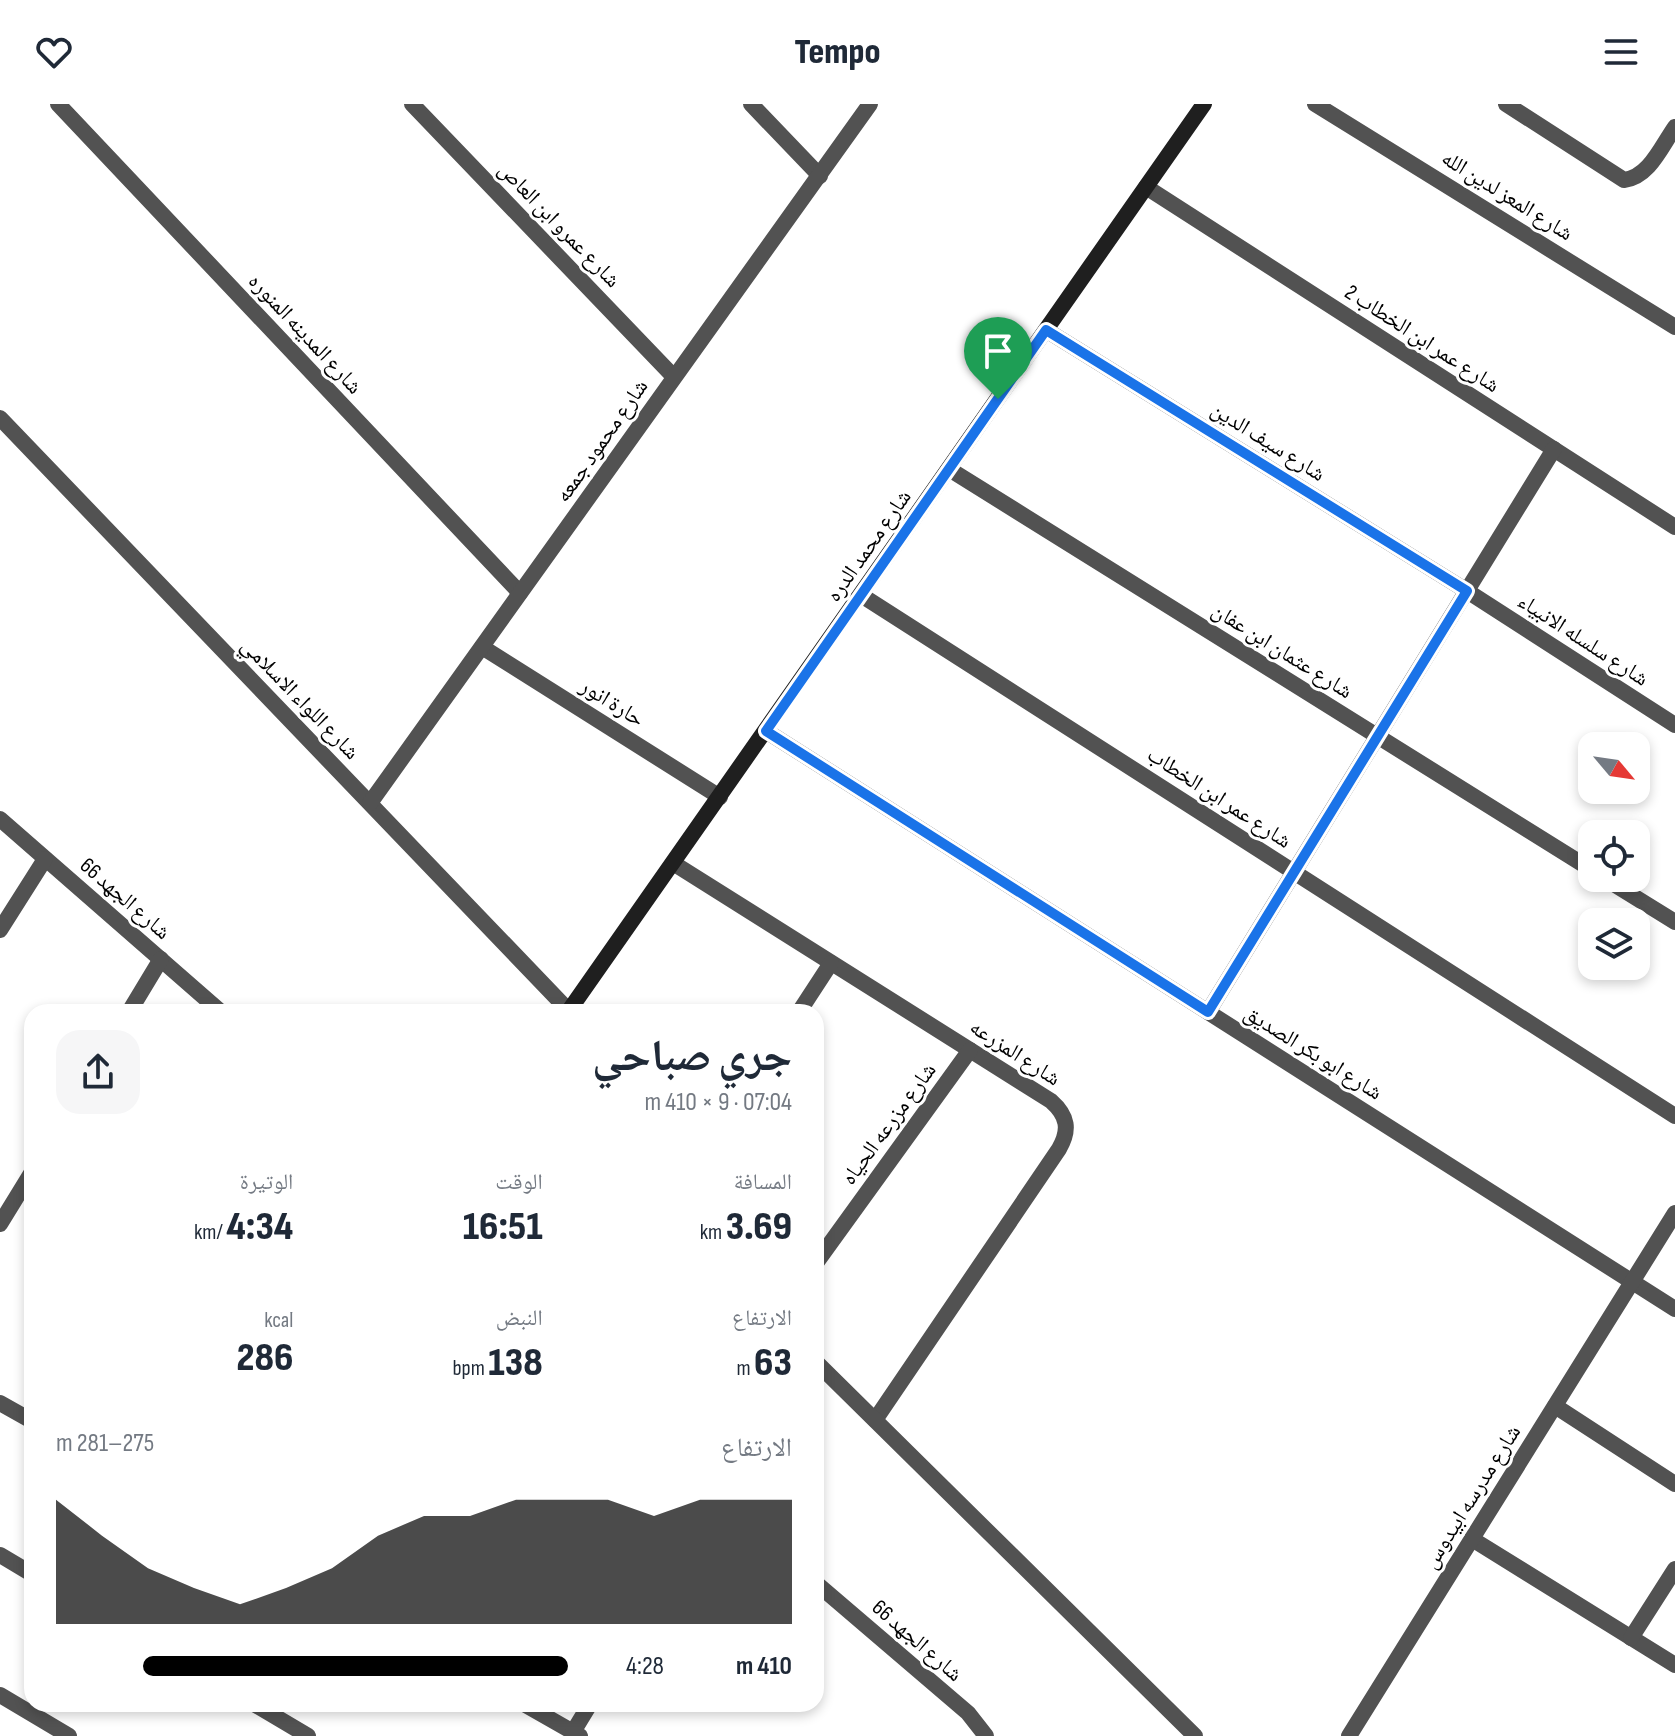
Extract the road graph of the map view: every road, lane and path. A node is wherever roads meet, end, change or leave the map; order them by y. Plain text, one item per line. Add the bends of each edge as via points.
1 (58, 104) edge
2 (412, 104) edge
3 (751, 104) edge
4 (870, 104) edge
5 (1204, 104) edge
6 (1315, 104) edge
7 (1506, 104) edge
8 (1675, 127) edge
9 (820, 176) junction
10 (1146, 187) junction
11 (1675, 327) edge
12 (1046, 330) junction
13 (674, 377) junction
14 (0, 418) edge
15 (1554, 449) junction
16 (949, 469) junction
17 (1675, 527) edge
18 (1467, 591) junction
19 (520, 593) junction
20 (861, 595) junction
21 (482, 647) junction
22 (1675, 725) edge
23 (766, 731) junction
24 (1378, 736) junction
25 (720, 797) junction
26 (370, 803) junction
27 (0, 819) edge
28 (45, 859) junction
29 (1578, 861) edge
30 (673, 863) junction
31 (1294, 872) junction
32 (1627, 892) edge
33 (1675, 922) edge
34 (0, 930) edge
35 (161, 959) junction
36 (831, 963) junction
37 (134, 1004) edge
38 (212, 1004) edge
39 (562, 1004) edge
40 (574, 1004) edge
41 (804, 1004) edge
42 (1208, 1012) junction
43 (970, 1050) junction
44 (1675, 1116) edge
45 (24, 1185) edge
46 (1675, 1213) edge
47 (0, 1224) edge
48 (824, 1252) edge
49 (1632, 1281) junction
50 (1675, 1309) edge
51 (824, 1370) edge
52 (0, 1403) edge
53 (1555, 1406) junction
54 (24, 1416) edge
55 (875, 1420) junction
56 (1675, 1484) edge
57 (1472, 1539) junction
58 (0, 1555) edge
59 (24, 1569) edge
60 (1675, 1569) edge
61 (824, 1590) edge
62 (1631, 1638) junction
63 (1675, 1665) edge
64 (0, 1695) edge
65 (24, 1709) edge
66 (29, 1712) edge
67 (268, 1712) edge
68 (538, 1712) edge
69 (586, 1712) edge
70 (576, 1734) edge
71 (69, 1736) edge
72 (308, 1736) edge
73 (986, 1736) edge
74 (1195, 1736) edge
75 (1349, 1736) edge

1 - 19 street, شارع المدينه المنوره
2 - 13 street, شارع عمرو ابن العاص
3 - 9 street
4 - 9 street, شارع محمود جمعه
5 - 10 street, شارع محمد الدره
6 - 11 street, شارع المعز لدين الله
7 - 8 street via 1624,180 1644,171
9 - 13 street, شارع محمود جمعه
10 - 12 street, شارع محمد الدره
10 - 15 street, شارع عمر ابن الخطاب 2
12 - 16 street, شارع محمد الدره
12 - 18 street, شارع سيف الدين
13 - 19 street, شارع محمود جمعه
14 - 26 street, شارع اللواء الاسلامي
15 - 17 street, شارع عمر ابن الخطاب 2
15 - 18 street
16 - 20 street, شارع محمد الدره
16 - 24 street, شارع عثمان ابن عفان
18 - 22 street, شارع سلسله الانبياء
18 - 24 street
19 - 21 street, شارع محمود جمعه
20 - 23 street, شارع محمد الدره
20 - 31 street, شارع عمر ابن الخطاب
21 - 25 street, حارة انور
21 - 26 street, شارع محمود جمعه
23 - 25 street, شارع محمد الدره
23 - 42 street, شارع ابو بكر الصديق
24 - 29 street, شارع عثمان ابن عفان
24 - 31 street
25 - 30 street, شارع محمد الدره
26 - 39 street, شارع اللواء الاسلامي
27 - 28 street, شارع الجهد 66
28 - 34 street
28 - 35 street, شارع الجهد 66
30 - 36 street, شارع المزرعه
30 - 40 street, شارع محمد الدره
31 - 42 street
31 - 44 street, شارع عمر ابن الخطاب
32 - 33 street
35 - 37 street
35 - 38 street, شارع الجهد 66
36 - 41 street
36 - 43 street, شارع المزرعه
42 - 49 street, شارع ابو بكر الصديق
43 - 48 street, شارع مزرعه الحياه
43 - 55 street, شارع المزرعه via 1061,1110 1066,1137
45 - 47 street
46 - 49 street
49 - 50 street, شارع ابو بكر الصديق
49 - 53 street, شارع مدرسه ابيدوس
51 - 55 street
52 - 54 street
53 - 56 street
53 - 57 street, شارع مدرسه ابيدوس
55 - 74 street
57 - 62 street
57 - 75 street, شارع مدرسه ابيدوس
58 - 59 street
60 - 62 street
61 - 73 street, شارع الجهد 66 via 968,1713
62 - 63 street
64 - 65 street
66 - 71 street
67 - 72 street
68 - 70 street
69 - 70 street

